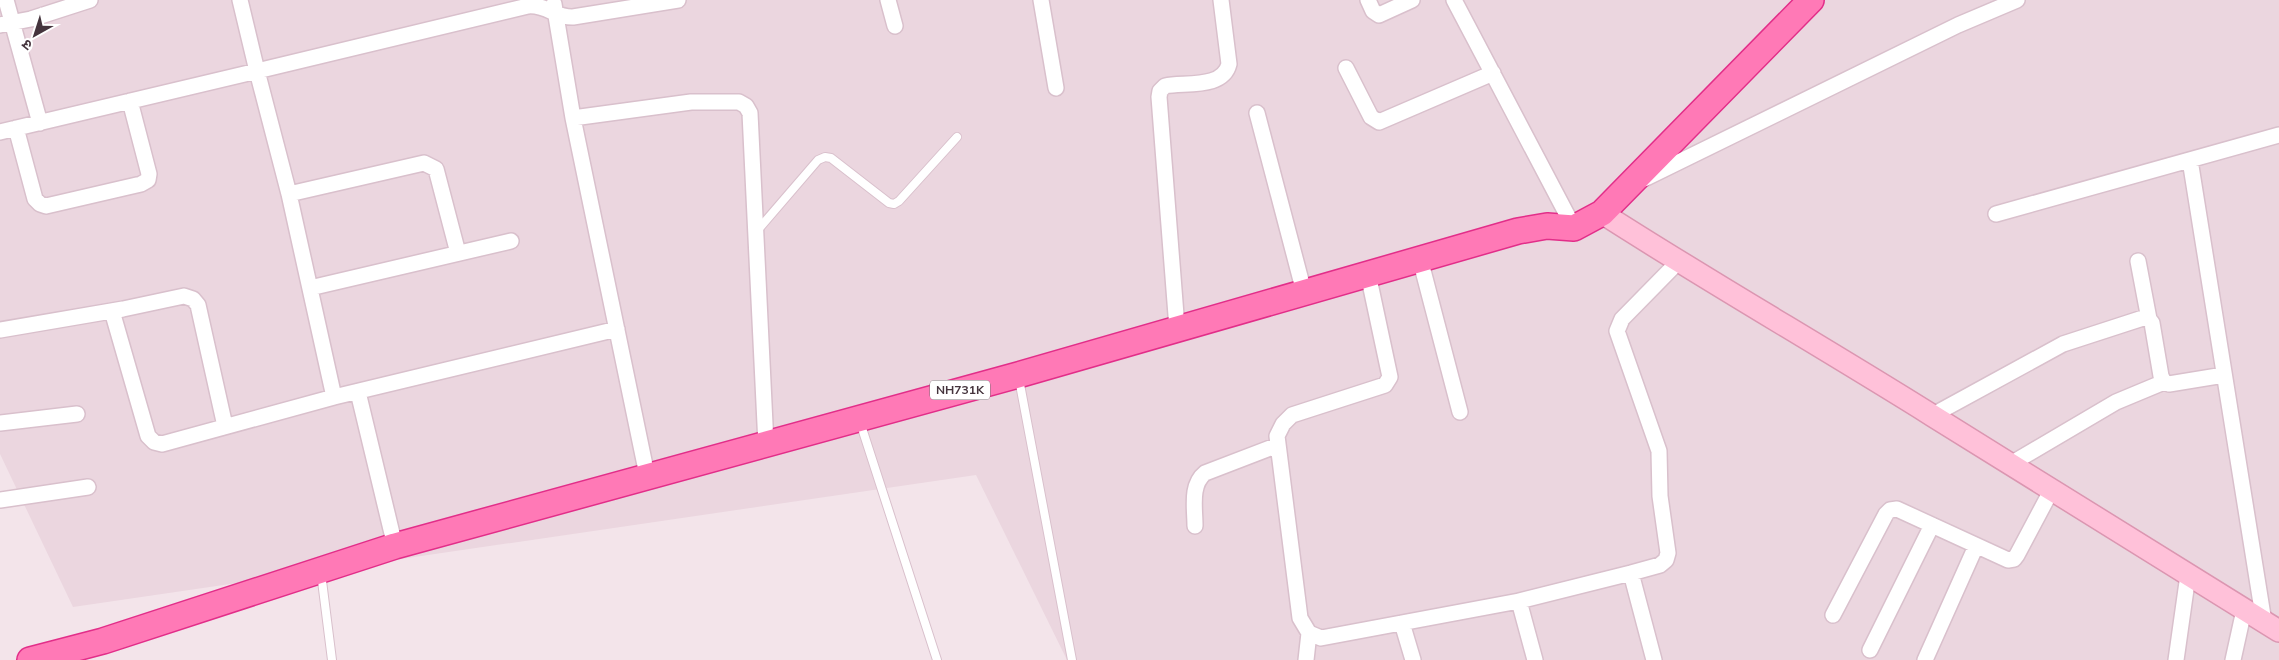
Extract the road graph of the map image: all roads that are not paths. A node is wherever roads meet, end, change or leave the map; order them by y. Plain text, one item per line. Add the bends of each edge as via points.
1 (6, 0) edge
2 (90, 0) edge
3 (240, 0) edge
4 (678, 0) edge
5 (888, 0) edge
6 (1041, 0) edge
7 (1221, 0) edge
8 (1368, 0) edge
9 (1412, 0) edge
10 (1454, 0) edge
11 (1811, 0) edge
12 (2018, 0) edge
13 (554, 6) edge
14 (6, 24) edge
15 (895, 26) dead end
16 (1346, 68) dead end
17 (257, 71) junction
18 (1493, 73) junction
19 (1056, 88) dead end
20 (130, 101) junction
21 (1256, 113) dead end
22 (573, 118) junction
23 (40, 123) junction
24 (16, 128) junction
25 (0, 132) edge
26 (2279, 135) edge
27 (957, 137) dead end
28 (2190, 160) junction
29 (1627, 187) junction
30 (289, 194) junction
31 (1602, 213) junction
32 (1996, 214) dead end
33 (1574, 228) junction
34 (756, 232) junction
35 (511, 241) dead end
36 (458, 253) junction
37 (1420, 259) junction
38 (2138, 260) dead end
39 (1678, 262) junction
40 (1368, 274) junction
41 (310, 288) junction
42 (1304, 292) junction
43 (112, 311) junction
44 (2149, 319) junction
45 (617, 328) junction
46 (1177, 328) junction
47 (0, 330) edge
48 (1018, 375) junction
49 (2224, 375) junction
50 (2164, 382) junction
51 (358, 392) junction
52 (334, 397) junction
53 (1460, 412) dead end
54 (76, 414) dead end
55 (1933, 415) junction
56 (858, 418) junction
57 (0, 423) edge
58 (225, 426) junction
59 (766, 445) junction
60 (1278, 445) junction
61 (2009, 465) junction
62 (647, 475) junction
63 (88, 487) dead end
64 (2051, 491) junction
65 (0, 500) edge
66 (1932, 525) junction
67 (1195, 526) dead end
68 (395, 546) junction
69 (1976, 546) junction
70 (321, 570) junction
71 (1631, 573) junction
72 (2188, 575) junction
73 (1519, 601) junction
74 (2244, 610) junction
75 (1833, 615) dead end
76 (1402, 623) junction
77 (2272, 627) edge
78 (1308, 633) junction
79 (1870, 650) dead end
80 (30, 660) edge
81 (332, 660) edge
82 (937, 660) edge
83 (1072, 660) edge
84 (1306, 660) edge
85 (1413, 660) edge
86 (1535, 660) edge
87 (1654, 660) edge
88 (1925, 660) edge
89 (2176, 660) edge
90 (2233, 660) edge

1 - 14 street
2 - 14 street
3 - 17 street
4 - 13 street via 573,17
5 - 15 street
6 - 19 street
7 - 46 street via 1229,64 1227,70 1216,80 1165,86 1158,97
8 - 9 street via 1379,15
10 - 18 street
11 - 29 highway, NH731K
12 - 29 street via 1958,24
13 - 17 street via 528,6
13 - 22 street
14 - 23 street
16 - 18 street via 1371,117 1379,122
17 - 20 street
17 - 30 street
18 - 33 street
20 - 23 street
20 - 24 street via 149,174 148,180 142,184 46,206 40,204 35,199
21 - 42 street
22 - 34 street via 675,102 739,102 746,106 750,113
22 - 45 street
23 - 24 street
24 - 25 street
26 - 28 street
27 - 34 lane via 894,204 831,158 818,160
28 - 32 street
28 - 49 street
29 - 31 highway, NH731K
30 - 36 street via 431,165 436,169
30 - 41 street
31 - 33 highway, NH731K
31 - 39 main road
33 - 37 highway, NH731K via 1532,227
34 - 59 street
35 - 36 street
36 - 41 street
37 - 40 highway, NH731K
37 - 53 street
38 - 44 street
39 - 55 main road
39 - 71 street via 1618,325 1617,331 1660,451 1660,496 1668,553 1660,565
40 - 42 highway, NH731K
40 - 60 street via 1389,382 1292,415 1277,436
41 - 52 street
42 - 46 highway, NH731K
43 - 47 street
43 - 58 street via 148,436 162,444
43 - 58 street via 184,296 193,299 198,305
44 - 50 street
44 - 55 street via 2136,319 2062,344
45 - 51 street
45 - 62 street
46 - 48 highway, NH731K
48 - 56 highway, NH731K
48 - 83 lane
49 - 50 street via 2169,384
49 - 77 street
50 - 61 street via 2116,402
51 - 52 street
51 - 68 street
52 - 58 street
54 - 57 street
55 - 61 main road
56 - 59 highway, NH731K
56 - 82 lane
59 - 62 highway, NH731K
60 - 67 street via 1198,478
60 - 78 street via 1300,618
61 - 64 main road
62 - 68 highway, NH731K
63 - 65 street
64 - 69 street via 2014,559 2008,560
64 - 72 main road
66 - 69 street
66 - 75 street via 1897,509 1890,510
66 - 79 street
68 - 70 highway, NH731K
69 - 88 street
70 - 80 highway, NH731K via 103,641
70 - 81 lane
71 - 73 street
71 - 87 street
72 - 74 main road
72 - 89 street
73 - 76 street
73 - 86 street
74 - 77 main road
74 - 90 street
76 - 78 street via 1321,638
76 - 85 street
78 - 84 street

